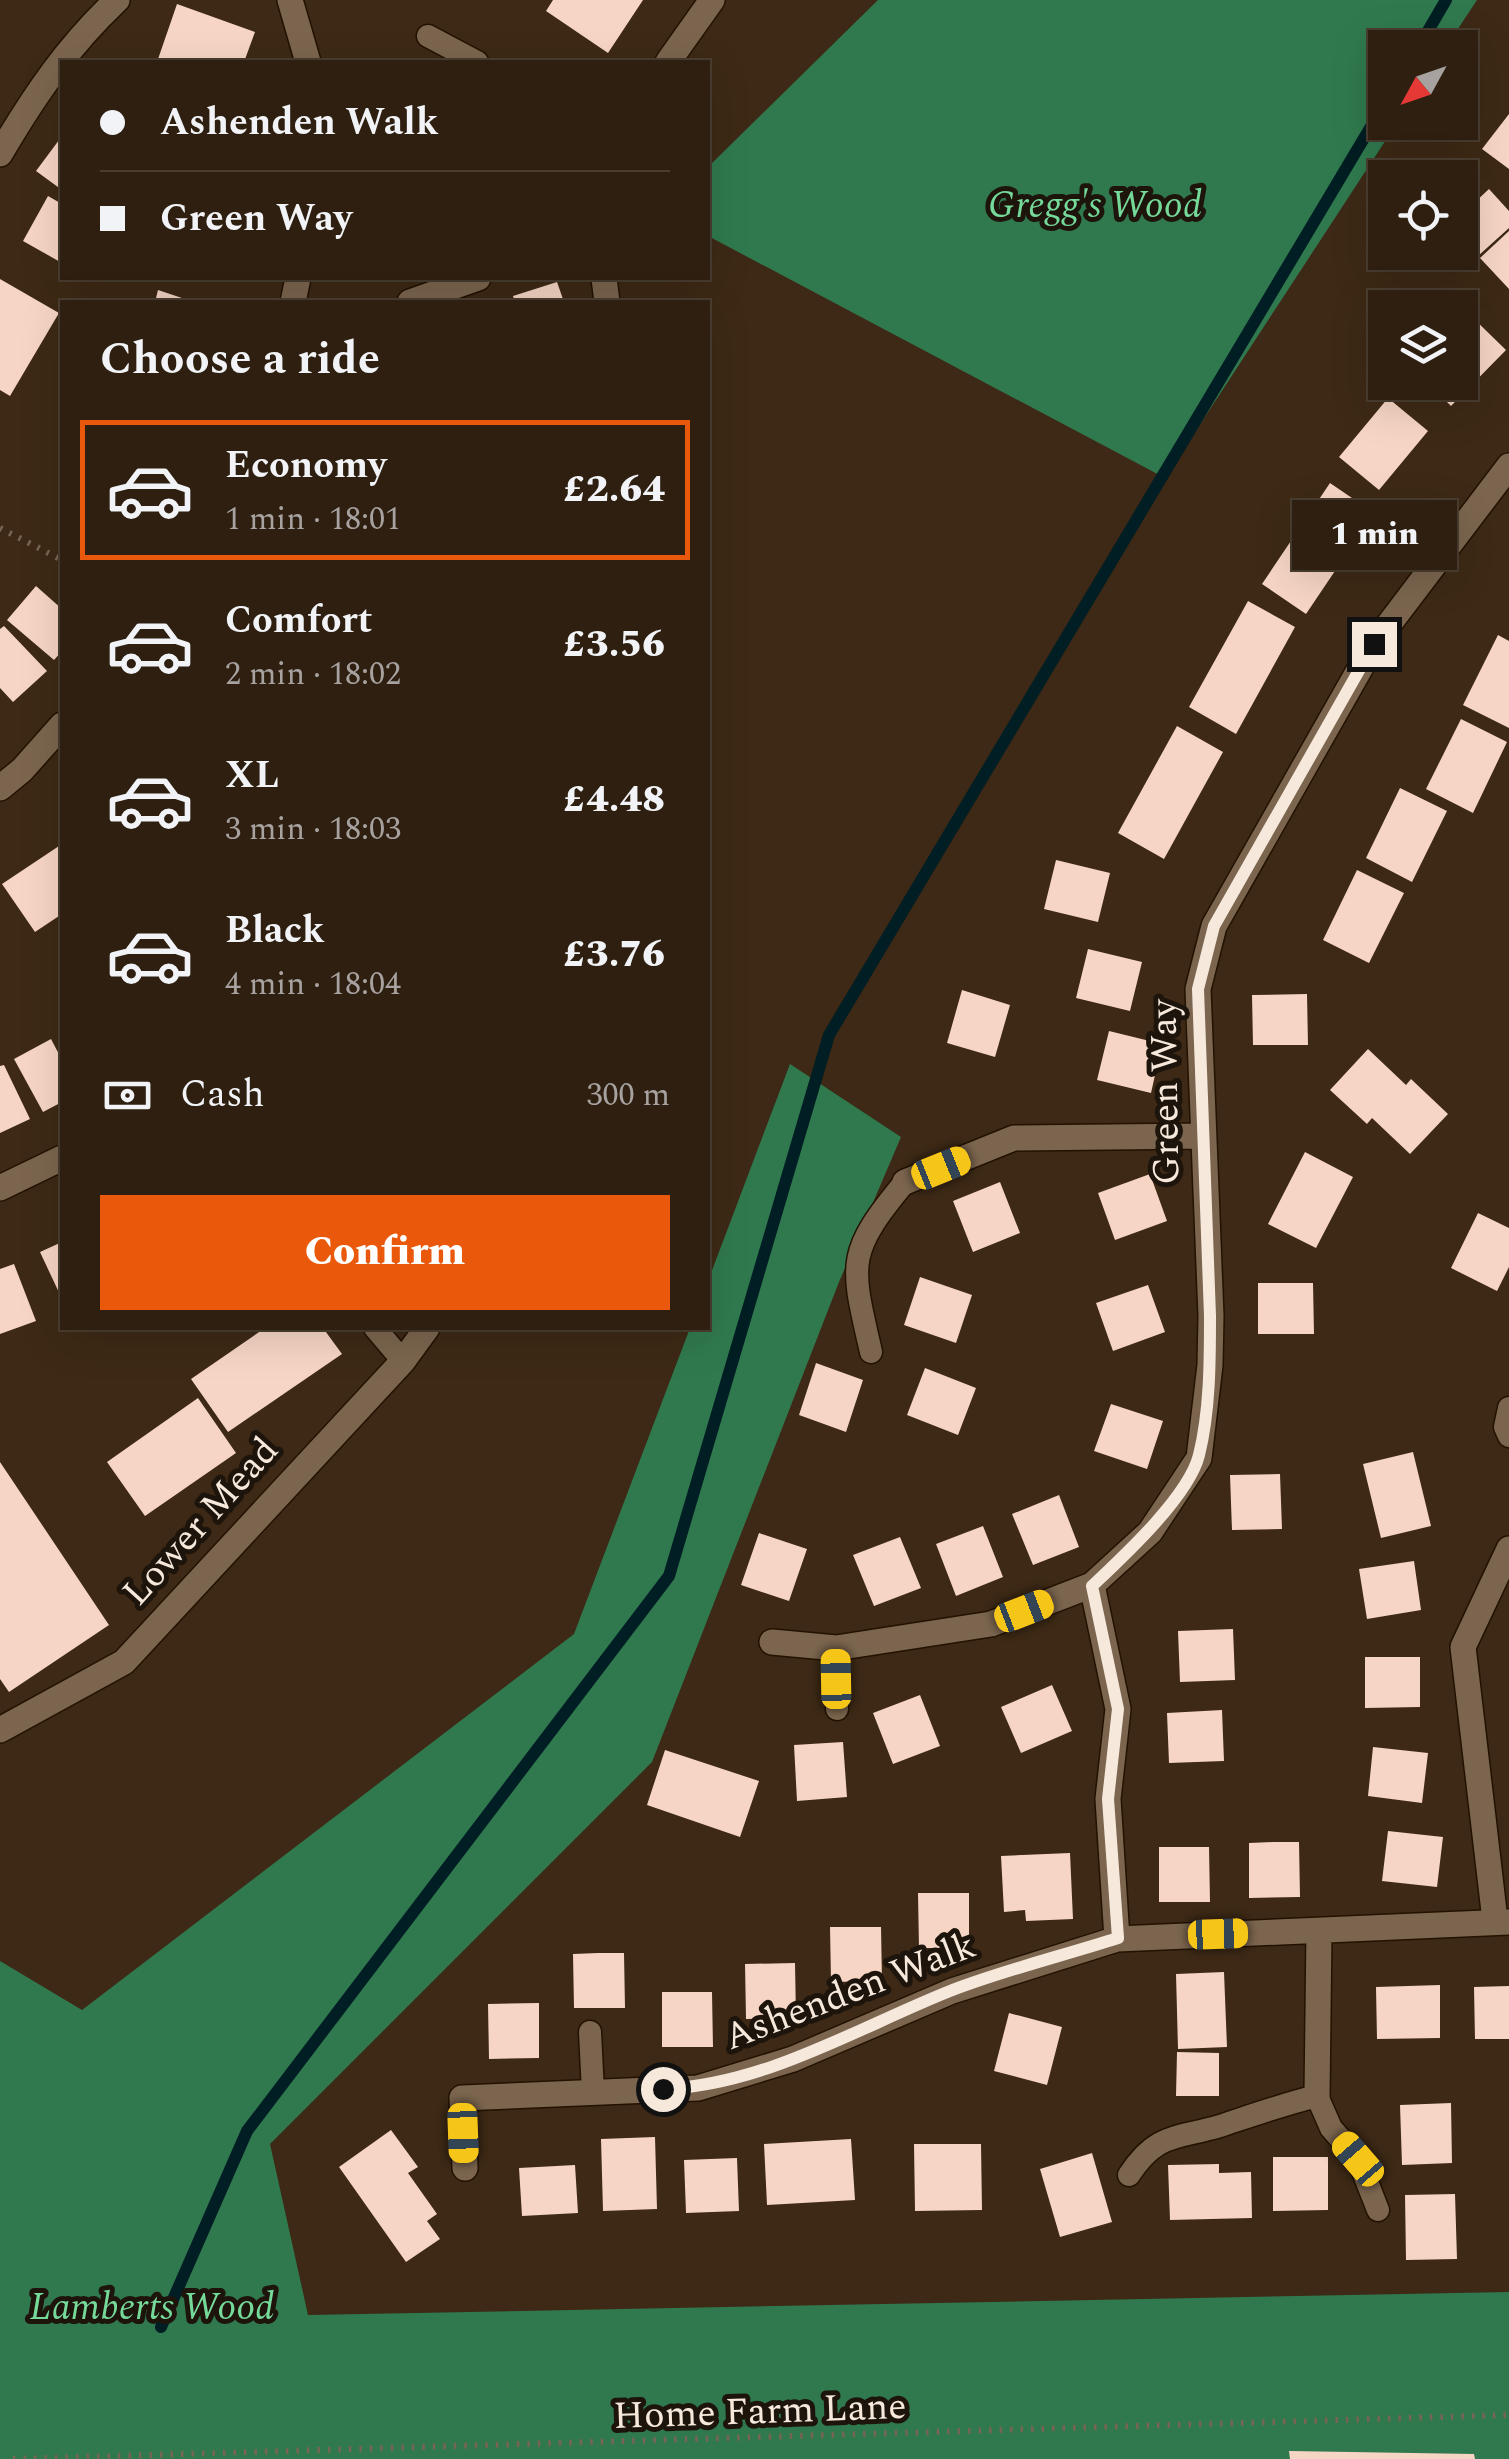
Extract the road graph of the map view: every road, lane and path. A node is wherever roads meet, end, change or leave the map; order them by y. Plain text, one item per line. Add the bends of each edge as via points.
1 (117, 0) edge
2 (290, 0) edge
3 (712, 0) edge
4 (428, 36) dead end
5 (60, 60) edge
6 (60, 60) edge
7 (307, 60) edge
8 (474, 60) edge
9 (669, 60) edge
10 (0, 154) edge
11 (472, 280) edge
12 (416, 300) edge
13 (1509, 466) edge
14 (0, 528) edge
15 (60, 559) edge
16 (60, 728) edge
17 (0, 788) edge
18 (1203, 1136) junction
19 (60, 1159) edge
20 (904, 1182) joint
21 (0, 1188) edge
22 (377, 1330) edge
23 (425, 1330) edge
24 (871, 1352) dead end
25 (402, 1361) junction
26 (1509, 1408) edge
27 (1509, 1436) edge
28 (1509, 1549) edge
29 (1092, 1586) junction
30 (772, 1642) dead end
31 (836, 1648) junction
32 (837, 1710) dead end
33 (3, 1724) edge
34 (1502, 1921) edge
35 (1320, 1930) junction
36 (1118, 1938) junction
37 (590, 2032) dead end
38 (593, 2092) junction
39 (1317, 2096) junction
40 (465, 2168) dead end
41 (1129, 2175) dead end
42 (1378, 2210) dead end
43 (1509, 2416) edge
44 (13, 2459) edge

1 - 5 street
2 - 7 street
3 - 9 street
4 - 8 lane
6 - 10 street
11 - 12 street
13 - 18 street, Green Way via 1374,644 1214,926 1198,989
14 - 15 path
16 - 17 street
18 - 20 street via 1014,1138
18 - 29 street, Green Way via 1210,1365 1199,1458 1150,1532
19 - 21 street
20 - 24 lane via 868,1227 854,1276
22 - 25 lane
23 - 25 street, Lower Mead
25 - 33 street, Lower Mead via 124,1662
26 - 27 lane
28 - 34 street via 1463,1647
29 - 31 street, Green Way via 991,1624
29 - 36 street via 1118,1709 1108,1799
30 - 31 street, Green Way
31 - 32 lane
34 - 35 street, Ashenden Walk
35 - 36 street, Ashenden Walk
35 - 39 street
36 - 38 street, Ashenden Walk via 952,1991 793,2059 698,2088
37 - 38 lane
38 - 40 street, Ashenden Walk via 462,2098
39 - 41 lane via 1172,2134
39 - 42 lane via 1331,2128 1358,2159
43 - 44 path, Home Farm Lane

